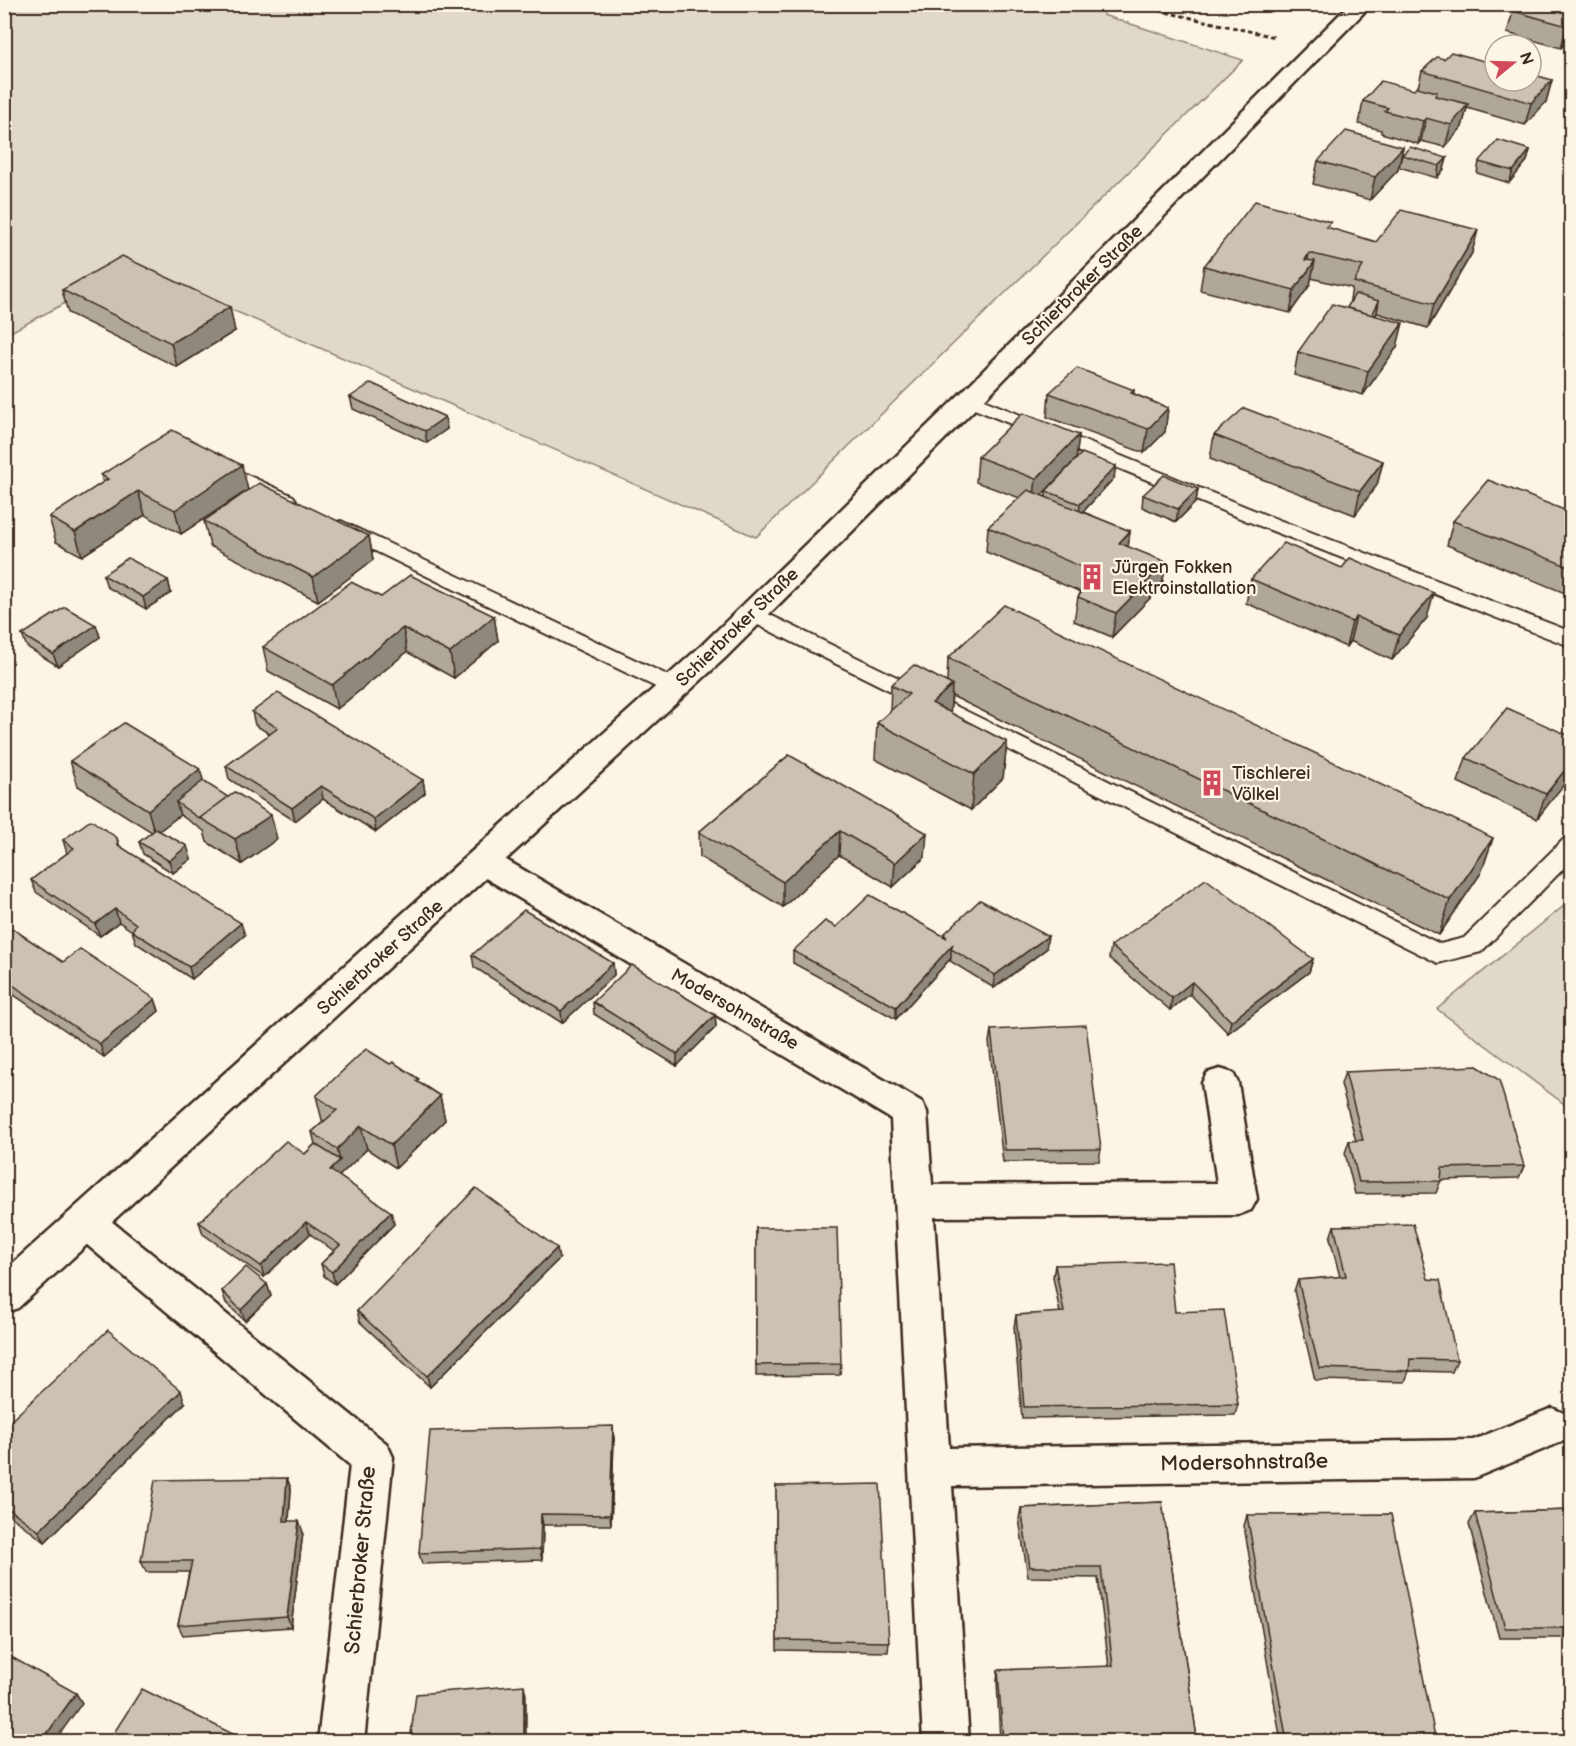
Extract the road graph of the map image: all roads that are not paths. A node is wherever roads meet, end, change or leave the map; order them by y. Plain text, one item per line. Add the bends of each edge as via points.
1 (1362, 4) edge
2 (969, 400) junction
3 (196, 457) edge
4 (302, 508) edge
5 (324, 518) edge
6 (752, 613) junction
7 (1572, 640) edge
8 (674, 687) junction
9 (1572, 845) edge
10 (484, 862) junction
11 (1220, 1083) dead end
12 (914, 1201) junction
13 (87, 1223) junction
14 (4, 1296) edge
15 (1562, 1432) edge
16 (930, 1467) junction
17 (341, 1742) edge
18 (946, 1742) edge

1 - 2 main road, Schierbroker Straße
2 - 6 main road, Schierbroker Straße
2 - 7 lane via 1259,519
3 - 4 lane
5 - 8 lane
6 - 8 main road, Schierbroker Straße
6 - 9 lane via 1438,954 1472,945
8 - 10 main road, Schierbroker Straße
10 - 12 main road, Modersohnstraße via 909,1112
10 - 13 main road, Schierbroker Straße
11 - 12 main road via 1238,1199
12 - 16 main road, Modersohnstraße
13 - 14 main road, Schierbroker Straße
13 - 17 main road, Schierbroker Straße via 372,1458
15 - 16 main road, Modersohnstraße via 1474,1459
16 - 18 main road, Modersohnstraße

